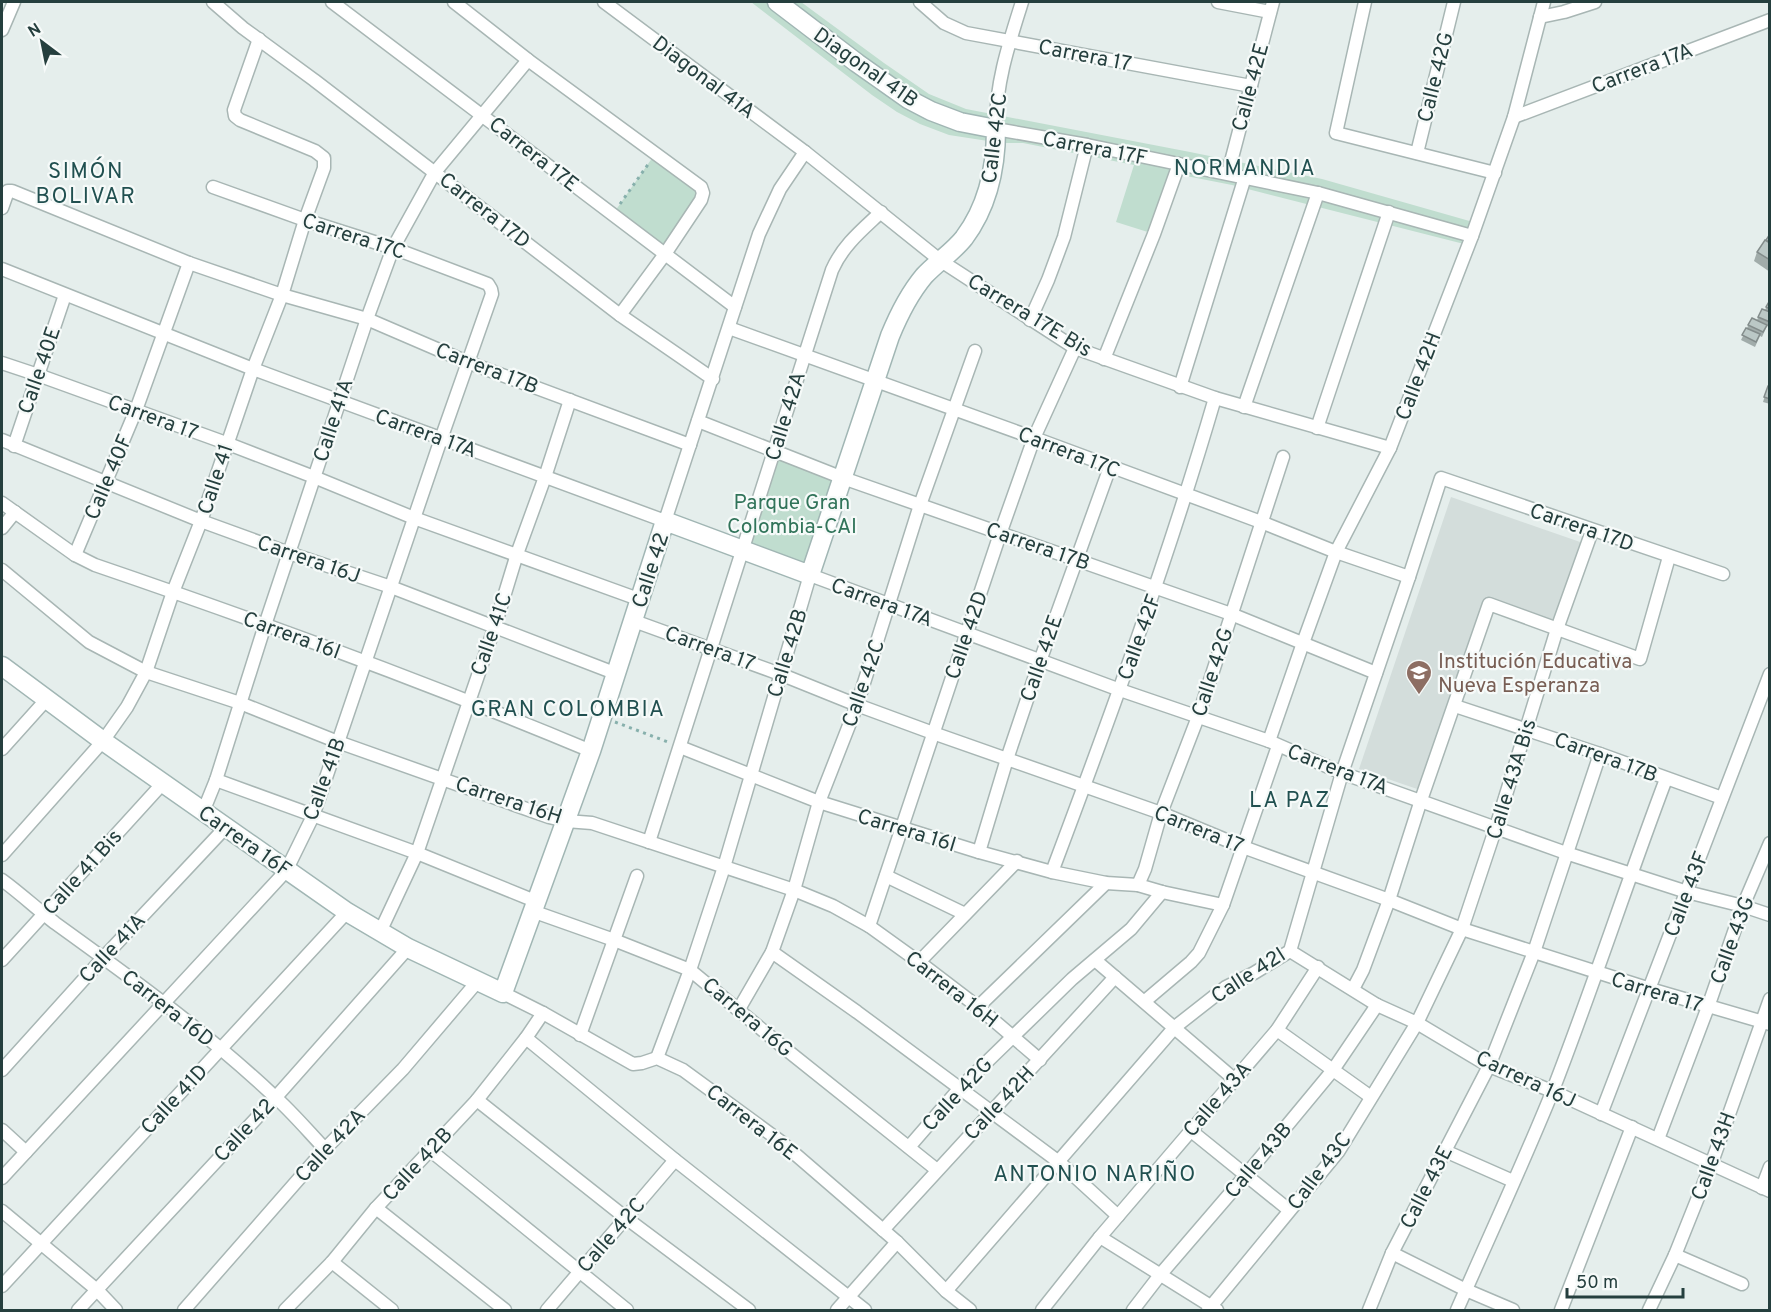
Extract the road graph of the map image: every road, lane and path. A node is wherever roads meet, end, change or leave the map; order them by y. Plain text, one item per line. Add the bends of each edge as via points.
1 (14, 2) edge
2 (213, 2) edge
3 (332, 2) edge
4 (454, 2) edge
5 (604, 2) edge
6 (777, 2) edge
7 (1022, 2) edge
8 (1218, 2) edge
9 (1365, 2) edge
10 (1454, 2) edge
11 (1544, 2) edge
12 (1595, 2) edge
13 (925, 3) edge
14 (1271, 7) edge
15 (1540, 17) junction
16 (1770, 20) edge
17 (2, 30) edge
18 (259, 39) junction
19 (1010, 40) junction
20 (528, 60) junction
21 (1251, 86) junction
22 (482, 114) junction
23 (1514, 117) junction
24 (996, 129) junction
25 (1087, 145) junction
26 (805, 152) junction
27 (1417, 153) junction
28 (655, 154) junction
29 (1179, 164) junction
30 (435, 172) junction
31 (1228, 173) junction
32 (1495, 173) junction
33 (1245, 177) junction
34 (213, 187) dead end
35 (1318, 193) junction
36 (2, 208) edge
37 (881, 212) junction
38 (1389, 212) junction
39 (613, 214) junction
40 (305, 220) junction
41 (1472, 236) junction
42 (393, 248) junction
43 (665, 254) junction
44 (940, 261) junction
45 (189, 263) junction
46 (2, 269) edge
47 (491, 289) joint
48 (65, 295) junction
49 (282, 295) junction
50 (735, 307) junction
51 (620, 315) junction
52 (367, 319) junction
53 (1030, 320) junction
54 (729, 328) junction
55 (164, 333) junction
56 (1075, 348) junction
57 (975, 351) dead end
58 (804, 356) junction
59 (1104, 359) junction
60 (467, 362) junction
61 (2, 363) edge
62 (253, 369) junction
63 (38, 375) junction
64 (713, 379) junction
65 (875, 382) junction
66 (1180, 387) junction
67 (1215, 399) junction
68 (570, 400) junction
69 (340, 402) junction
70 (1244, 407) junction
71 (953, 409) junction
72 (136, 410) junction
73 (698, 421) junction
74 (1317, 428) junction
75 (1034, 438) junction
76 (441, 439) junction
77 (2, 440) edge
78 (226, 443) junction
79 (690, 445) junction
80 (14, 446) junction
81 (1390, 448) junction
82 (775, 452) junction
83 (1283, 457) dead end
84 (1110, 467) junction
85 (314, 477) junction
86 (545, 477) junction
87 (843, 478) junction
88 (1441, 478) joint
89 (105, 483) junction
90 (1187, 495) junction
91 (2, 503) edge
92 (920, 506) junction
93 (15, 513) junction
94 (414, 518) junction
95 (201, 521) junction
96 (665, 521) junction
97 (1261, 522) junction
98 (2, 528) edge
99 (1592, 531) junction
100 (1000, 534) junction
101 (743, 550) junction
102 (1336, 552) junction
103 (289, 553) junction
104 (518, 554) junction
105 (75, 555) junction
106 (1669, 557) junction
107 (1077, 560) junction
108 (2, 570) edge
109 (1723, 574) dead end
110 (810, 575) junction
111 (1409, 577) junction
112 (391, 587) junction
113 (1156, 588) junction
114 (173, 592) junction
115 (641, 600) junction
116 (890, 604) junction
117 (1231, 614) junction
118 (634, 621) junction
119 (265, 625) junction
120 (495, 626) junction
121 (1557, 629) junction
122 (967, 634) junction
123 (1303, 643) junction
124 (711, 648) junction
125 (1040, 661) junction
126 (365, 662) junction
127 (2, 666) edge
128 (146, 672) junction
129 (1376, 673) junction
130 (617, 674) junction
131 (780, 674) junction
132 (1770, 674) edge
133 (1119, 690) junction
134 (46, 700) junction
135 (469, 700) junction
136 (240, 703) junction
137 (857, 705) junction
138 (1455, 706) junction
139 (602, 717) junction
140 (1197, 717) junction
141 (1527, 729) junction
142 (933, 733) junction
143 (103, 741) junction
144 (338, 742) junction
145 (1274, 744) junction
146 (680, 747) junction
147 (2, 749) edge
148 (591, 751) junction
149 (1600, 754) junction
150 (1007, 759) junction
151 (1342, 772) junction
152 (751, 776) junction
153 (443, 778) junction
154 (1666, 779) junction
155 (216, 780) junction
156 (163, 783) junction
157 (1085, 786) junction
158 (1722, 798) junction
159 (1421, 800) junction
160 (819, 802) junction
161 (203, 812) junction
162 (1161, 813) junction
163 (313, 816) junction
164 (566, 821) junction
165 (1496, 827) junction
166 (225, 828) junction
167 (901, 828) junction
168 (649, 842) junction
169 (1770, 843) edge
170 (1243, 847) junction
171 (979, 852) junction
172 (417, 853) junction
173 (1566, 853) junction
174 (2, 855) edge
175 (1017, 861) junction
176 (724, 867) junction
177 (286, 871) junction
178 (1052, 872) junction
179 (1313, 872) junction
180 (1631, 873) junction
181 (637, 876) dead end
182 (886, 876) junction
183 (2, 880) edge
184 (1106, 883) junction
185 (1138, 885) junction
186 (794, 890) junction
187 (1162, 892) junction
188 (1687, 892) junction
189 (1389, 900) junction
190 (1223, 905) junction
191 (534, 906) junction
192 (1743, 906) junction
193 (347, 912) junction
194 (965, 914) junction
195 (44, 915) junction
196 (1770, 915) edge
197 (869, 926) junction
198 (1462, 929) junction
199 (380, 932) junction
200 (614, 940) junction
201 (408, 948) junction
202 (1290, 951) junction
203 (772, 952) junction
204 (1534, 952) junction
205 (103, 958) junction
206 (2, 960) edge
207 (1095, 960) junction
208 (919, 962) junction
209 (1318, 967) junction
210 (690, 970) junction
211 (1597, 973) junction
212 (1115, 977) junction
213 (477, 982) junction
214 (1353, 989) junction
215 (1650, 989) junction
216 (503, 993) junction
217 (1770, 999) edge
218 (1145, 1001) junction
219 (162, 1004) junction
220 (1377, 1005) junction
221 (978, 1007) junction
222 (1708, 1007) junction
223 (739, 1009) junction
224 (543, 1013) junction
225 (1765, 1022) edge
226 (1417, 1023) junction
227 (1174, 1027) junction
228 (1277, 1030) junction
229 (580, 1035) junction
230 (1012, 1036) junction
231 (526, 1038) junction
232 (221, 1049) junction
233 (657, 1058) junction
234 (1040, 1060) junction
235 (1489, 1066) junction
236 (2, 1070) edge
237 (1333, 1070) junction
238 (1234, 1079) junction
239 (960, 1088) junction
240 (1552, 1091) junction
241 (276, 1097) junction
242 (1371, 1097) junction
243 (477, 1100) junction
244 (991, 1110) junction
245 (1601, 1114) junction
246 (1632, 1128) junction
247 (2, 1130) edge
248 (1190, 1130) junction
249 (1658, 1139) junction
250 (909, 1147) junction
251 (325, 1149) junction
252 (431, 1151) junction
253 (1445, 1151) junction
254 (26, 1152) junction
255 (675, 1160) junction
256 (1059, 1162) junction
257 (1711, 1165) junction
258 (1770, 1167) edge
259 (937, 1170) junction
260 (1246, 1175) junction
261 (2, 1178) edge
262 (1513, 1181) junction
263 (1766, 1190) edge
264 (376, 1208) junction
265 (1289, 1210) junction
266 (2, 1211) edge
267 (1118, 1216) junction
268 (626, 1218) junction
269 (883, 1230) junction
270 (1100, 1237) junction
271 (897, 1242) junction
272 (42, 1243) junction
273 (1392, 1253) junction
274 (1675, 1255) junction
275 (332, 1262) junction
276 (579, 1272) junction
277 (1160, 1275) junction
278 (1742, 1284) dead end
279 (2, 1286) edge
280 (97, 1290) junction
281 (1466, 1290) junction
282 (946, 1291) junction
283 (849, 1298) junction
284 (1212, 1309) edge
285 (78, 1311) edge
286 (116, 1311) edge
287 (184, 1311) edge
288 (285, 1311) edge
289 (392, 1311) edge
290 (505, 1311) edge
291 (547, 1311) edge
292 (627, 1311) edge
293 (749, 1311) edge
294 (837, 1311) edge
295 (865, 1311) edge
296 (970, 1311) edge
297 (1042, 1311) edge
298 (1133, 1311) edge
299 (1369, 1311) edge
300 (1457, 1311) edge
301 (1513, 1311) edge
302 (1561, 1311) edge
303 (1649, 1311) edge

1 - 17 street
2 - 18 street, Carrera 17D
3 - 22 street, Carrera 17E
4 - 20 street
5 - 26 street, Diagonal 41A
6 - 24 street, Diagonal 41B via 908,99 960,122
7 - 19 street, Calle 42C
8 - 14 street
9 - 27 street via 1336,133
10 - 27 street, Calle 42G
11 - 15 street, Calle 42H
12 - 15 street
13 - 19 street, Carrera 17 via 944,23 966,33
14 - 21 street, Calle 42E
15 - 23 street, Calle 42H
16 - 23 street, Carrera 17A
18 - 30 street, Carrera 17D
18 - 40 street, Calle 41 via 235,116 324,158
19 - 21 street, Carrera 17
19 - 24 street, Calle 42C via 996,106
20 - 22 street, Calle 41A
20 - 28 street
21 - 31 street, Calle 42E
22 - 30 street, Calle 41A
22 - 39 street, Carrera 17E
23 - 32 street, Calle 42H
24 - 25 street, Carrera 17F
24 - 44 street, Calle 42C via 994,170 985,201 963,239
25 - 29 street, Carrera 17F
25 - 53 street via 1064,237
26 - 37 street, Carrera 17E Bis
26 - 50 street, Calle 42 via 780,189 759,234
27 - 32 street
28 - 39 path
28 - 43 street via 701,187 703,193
29 - 31 street, Carrera 17F
29 - 59 street
30 - 42 street, Calle 41A
30 - 51 street, Carrera 17D
31 - 33 street, Carrera 17F
32 - 41 street, Calle 42H
33 - 35 street, Carrera 17F
33 - 66 street
34 - 40 street, Carrera 17C
35 - 38 street, Carrera 17F
35 - 70 street
36 - 45 street, Carrera 17B via 8,191 12,191
37 - 44 street, Carrera 17E Bis
37 - 58 street, Calle 42A via 839,255
38 - 41 street, Carrera 17F
38 - 74 street
39 - 43 street, Carrera 17E
40 - 42 street, Carrera 17C
40 - 49 street, Calle 41
41 - 81 street, Calle 42H
42 - 47 street, Carrera 17C via 488,284
42 - 52 street, Calle 41A
43 - 50 street, Carrera 17E
43 - 51 street
44 - 53 street, Carrera 17E Bis
44 - 65 street, Calle 42B via 900,311
45 - 49 street, Carrera 17B
45 - 55 street, Calle 40F
46 - 48 street, Carrera 17A
47 - 60 street, Calle 41B
48 - 55 street, Carrera 17A
48 - 63 street, Calle 40E
49 - 52 street, Carrera 17B
49 - 62 street, Calle 41
50 - 54 street, Calle 42
51 - 64 street, Carrera 17D
52 - 60 street, Carrera 17B
52 - 69 street, Calle 41A
53 - 56 street, Carrera 17E Bis
54 - 58 street, Carrera 17C
54 - 64 street, Calle 42
55 - 62 street, Carrera 17A
55 - 72 street, Calle 40F
56 - 59 street, Carrera 17E Bis
56 - 75 street, Calle 42D
57 - 71 street, Calle 42C
58 - 65 street, Carrera 17C
58 - 82 street, Calle 42A
59 - 66 street, Carrera 17E Bis
60 - 68 street, Carrera 17B
60 - 76 street, Calle 41B
61 - 63 street, Carrera 17
62 - 69 street, Carrera 17A
62 - 78 street, Calle 41
63 - 72 street, Carrera 17
63 - 80 street, Calle 40E
64 - 73 street, Calle 42
65 - 71 street, Carrera 17C
65 - 87 street, Calle 42B
66 - 67 street, Carrera 17E Bis
67 - 70 street, Carrera 17E Bis
67 - 90 street, Calle 42F
68 - 79 street, Carrera 17B
68 - 86 street, Calle 41C
69 - 76 street, Carrera 17A
69 - 85 street, Calle 41A
70 - 74 street, Carrera 17E Bis
71 - 75 street, Carrera 17C
71 - 92 street, Calle 42C
72 - 78 street, Carrera 17
72 - 89 street, Calle 40F
73 - 79 street, Calle 42
73 - 82 street, Carrera 17B
74 - 81 street, Carrera 17E Bis
75 - 84 street, Carrera 17C
75 - 100 street, Calle 42D
76 - 86 street, Carrera 17A
76 - 94 street, Calle 41B
77 - 80 street, Carrera 16J
78 - 85 street, Carrera 17
78 - 95 street, Calle 41
79 - 96 street, Calle 42
80 - 89 street, Carrera 16J
81 - 102 street, Calle 42H
82 - 87 street, Carrera 17B
82 - 101 street, Calle 42A
83 - 97 street, Calle 42G
84 - 90 street, Carrera 17C
84 - 107 street, Calle 42E
85 - 94 street, Carrera 17
85 - 103 street, Calle 41A
86 - 96 street, Carrera 17A
86 - 104 street, Calle 41C
87 - 92 street, Carrera 17B
87 - 110 street, Calle 42B
88 - 99 street, Carrera 17D
88 - 111 street, Calle 42I
89 - 95 street, Carrera 16J
89 - 105 street, Calle 40F
90 - 97 street, Carrera 17C
90 - 113 street, Calle 42F
91 - 93 street, Carrera 16I
92 - 100 street, Carrera 17B
92 - 116 street, Calle 42C
93 - 98 street
93 - 105 street, Carrera 16I
94 - 104 street, Carrera 17
94 - 112 street, Calle 41B
95 - 103 street, Carrera 16J
95 - 114 street, Calle 41
96 - 101 street, Carrera 17A
96 - 115 street, Calle 42
97 - 102 street, Carrera 17C
97 - 117 street, Calle 42G
99 - 106 street, Carrera 17D
99 - 121 street, Calle 43A Bis
100 - 107 street, Carrera 17B
100 - 122 street, Calle 42D
101 - 110 street, Carrera 17A
101 - 124 street, Calle 42A
102 - 111 street, Carrera 17C
102 - 123 street, Calle 42H
103 - 112 street, Carrera 16J
103 - 119 street, Calle 41A
104 - 115 street, Carrera 17
104 - 120 street, Calle 41C
105 - 114 street, Carrera 16I
106 - 109 street, Carrera 17D
106 - 121 street via 1640,659
107 - 113 street, Carrera 17B
107 - 125 street, Calle 42E
108 - 128 street, Carrera 16H via 88,642
110 - 116 street, Carrera 17A
110 - 131 street, Calle 42B
111 - 129 street, Calle 42I
112 - 120 street, Carrera 16J
112 - 126 street, Calle 41B
113 - 117 street, Carrera 17B
113 - 133 street, Calle 42F
114 - 119 street, Carrera 16I
114 - 128 street, Calle 41
115 - 118 street, Calle 42
116 - 122 street, Carrera 17A
116 - 137 street, Calle 42C
117 - 123 street, Carrera 17B
117 - 140 street, Calle 42G
118 - 124 street, Carrera 17
118 - 130 street, Calle 42
119 - 126 street, Carrera 16I
119 - 136 street, Calle 41A
120 - 130 street, Carrera 16J
120 - 135 street, Calle 41C
121 - 138 street via 1488,604
121 - 141 street, Calle 43A Bis
122 - 125 street, Carrera 17A
122 - 142 street, Calle 42D
123 - 129 street, Carrera 17B
123 - 145 street, Calle 42H
124 - 131 street, Carrera 17
124 - 146 street, Calle 42A
125 - 133 street, Carrera 17A
125 - 150 street, Calle 42E
126 - 135 street, Carrera 16I
126 - 144 street, Calle 41B
127 - 134 street, Carrera 16F
128 - 136 street, Carrera 16H
128 - 143 street, Calle 41
129 - 151 street, Calle 42I
130 - 139 street, Calle 42
131 - 137 street, Carrera 17
131 - 152 street, Calle 42B
132 - 158 street, Calle 43F
133 - 140 street, Carrera 17A
133 - 157 street, Calle 42F
134 - 143 street, Carrera 16F
134 - 147 street
135 - 148 street, Carrera 16I
135 - 153 street, Calle 41C
136 - 144 street, Carrera 16H
136 - 155 street, Calle 41A
137 - 142 street, Carrera 17
137 - 160 street, Calle 42C
138 - 141 street, Carrera 17B
138 - 159 street
139 - 146 path
139 - 148 street, Calle 42
140 - 145 street, Carrera 17A
140 - 162 street, Calle 42G
141 - 149 street, Carrera 17B
141 - 165 street, Calle 43A Bis
142 - 150 street, Carrera 17
142 - 167 street, Calle 42D
143 - 156 street, Carrera 16F
143 - 174 street, Calle 41
144 - 153 street, Carrera 16H
144 - 163 street, Calle 41B
145 - 151 street, Carrera 17A
145 - 170 street, Calle 42H
146 - 152 street, Carrera 16I
146 - 168 street, Calle 42A
148 - 164 street, Calle 42
149 - 154 street, Carrera 17B
149 - 173 street
150 - 157 street, Carrera 17
150 - 171 street, Calle 42E
151 - 159 street, Carrera 17A
151 - 179 street, Calle 42I
152 - 160 street, Carrera 16I
152 - 176 street, Calle 42B
153 - 164 street, Carrera 16H
153 - 172 street, Calle 41C
154 - 158 street, Carrera 17B
154 - 180 street
155 - 161 street, Calle 41A
155 - 163 street, Carrera 16G
156 - 161 street, Carrera 16F
156 - 195 street, Calle 41 Bis
157 - 162 street, Carrera 17
157 - 178 street, Calle 42F
158 - 188 street, Calle 43F
159 - 165 street, Carrera 17A
159 - 189 street
160 - 167 street, Carrera 16I
160 - 186 street, Calle 42C
161 - 166 street, Carrera 16F
162 - 170 street, Carrera 17
162 - 185 street, Calle 42G
163 - 172 street, Carrera 16G
163 - 177 street, Calle 41B
164 - 168 street, Carrera 16H via 592,823
164 - 191 street, Calle 42
165 - 173 street, Carrera 17A
165 - 198 street, Calle 43A Bis
166 - 177 street, Carrera 16F
166 - 205 street, Calle 41A
167 - 171 street, Carrera 16I
167 - 182 street, Calle 42D
168 - 176 street, Carrera 16H
169 - 192 street, Calle 43G
170 - 179 street, Carrera 17
170 - 190 street, Calle 42H
171 - 175 street, Carrera 16I
172 - 191 street, Carrera 16G
172 - 199 street, Calle 41C
173 - 180 street, Carrera 17A
173 - 204 street
175 - 178 street, Carrera 16I
175 - 194 street
176 - 186 street, Carrera 16H
176 - 210 street, Calle 42B
177 - 193 street, Carrera 16F
177 - 219 street, Calle 41B
178 - 184 street, Carrera 16I
179 - 189 street, Carrera 17
179 - 202 street, Calle 42I
180 - 188 street, Carrera 17A
180 - 211 street
181 - 200 street
182 - 194 street
182 - 197 street, Calle 42D
183 - 195 street, Carrera 16D
184 - 185 street, Carrera 16I
184 - 221 street
185 - 187 street, Carrera 16I
186 - 197 street, Carrera 16H
186 - 203 street, Calle 42C
187 - 190 street, Carrera 16I
187 - 207 street, Calle 42G via 1131,929
188 - 192 street, Carrera 17A
188 - 215 street, Calle 43F
189 - 198 street, Carrera 17
189 - 214 street
190 - 218 street, Calle 42H via 1199,953
191 - 200 street, Carrera 16G
191 - 216 street, Calle 42
192 - 196 street, Carrera 17A
192 - 222 street, Calle 43G
193 - 199 street, Carrera 16F
193 - 232 street, Calle 41D
194 - 208 street
195 - 205 street, Carrera 16D
195 - 206 street, Calle 41 Bis
197 - 208 street, Carrera 16H
198 - 204 street, Carrera 17
198 - 226 street, Calle 43A Bis
199 - 201 street, Carrera 16F
200 - 210 street, Carrera 16G
200 - 229 street
201 - 213 street, Carrera 16F
201 - 241 street, Calle 42
202 - 209 street, Carrera 16J
202 - 227 street, Calle 42I via 1226,987
203 - 223 street, Calle 42C
203 - 239 street
204 - 211 street, Carrera 17
204 - 235 street
205 - 219 street, Carrera 16D
205 - 236 street, Calle 41A
207 - 212 street
207 - 230 street, Calle 42G
208 - 221 street, Carrera 16H
209 - 214 street, Carrera 16J
209 - 228 street, Calle 43A
210 - 223 street, Carrera 16G
210 - 233 street, Calle 42B
211 - 215 street, Carrera 17
211 - 240 street
212 - 218 street
212 - 234 street, Calle 42H
213 - 216 street, Carrera 16F
213 - 251 street, Calle 42A via 403,1069
214 - 220 street, Carrera 16J
215 - 222 street, Carrera 17
215 - 245 street, Calle 43F
216 - 224 street
217 - 225 street, Calle 43H
218 - 227 street
219 - 232 street, Carrera 16D
219 - 254 street, Calle 41B
220 - 226 street, Carrera 16J
220 - 237 street, Calle 43B
221 - 230 street, Carrera 16H
222 - 225 street, Carrera 17
222 - 249 street, Calle 43G
223 - 250 street, Carrera 16G
224 - 229 street
224 - 231 street, Calle 42B
225 - 257 street, Calle 43H
226 - 235 street, Carrera 16J
226 - 242 street, Calle 43C
227 - 238 street
227 - 256 street, Calle 42I
228 - 237 street
228 - 238 street, Calle 43A
229 - 233 street via 633,1064
230 - 234 street, Carrera 16H
230 - 239 street, Calle 42G
231 - 243 street, Calle 42B
231 - 255 street
232 - 241 street, Carrera 16D
232 - 272 street, Calle 41D
233 - 269 street, Carrera 16E via 683,1070 780,1141
234 - 244 street, Calle 42H
235 - 240 street, Carrera 16J
235 - 253 street, Calle 43E
237 - 242 street
237 - 260 street, Calle 43B
238 - 248 street, Calle 43A
239 - 244 street
239 - 250 street, Calle 42G
240 - 245 street, Carrera 16J
240 - 262 street
241 - 251 street, Carrera 16D
241 - 280 street, Calle 42
242 - 265 street, Calle 43C via 1338,1152
243 - 252 street, Calle 42B
243 - 268 street
244 - 256 street
244 - 259 street, Calle 42H
245 - 246 street, Carrera 16J
246 - 249 street, Carrera 16J
246 - 302 street
247 - 254 street
248 - 260 street
248 - 267 street, Calle 43A
249 - 257 street, Carrera 16J
250 - 259 street, Carrera 16G
251 - 287 street, Calle 42A
252 - 264 street, Calle 42B
252 - 276 street
253 - 262 street
253 - 273 street, Calle 43E
254 - 261 street, Calle 41B
255 - 268 street, Calle 42C
255 - 283 street
256 - 267 street
256 - 282 street, Calle 42I
257 - 263 street, Carrera 16J
257 - 274 street, Calle 43H
258 - 263 street
259 - 269 street, Calle 42H
260 - 265 street
260 - 277 street, Calle 43B
262 - 281 street
264 - 275 street, Calle 42B
264 - 290 street
265 - 284 street, Calle 43C
266 - 272 street
267 - 270 street, Calle 43A
268 - 276 street, Calle 42C
268 - 293 street
269 - 271 street, Carrera 16E
270 - 277 street
270 - 297 street, Calle 43A
271 - 282 street, Carrera 16E
271 - 283 street
272 - 279 street, Calle 41D
272 - 280 street
273 - 281 street
273 - 299 street, Calle 43E
274 - 278 street
274 - 303 street, Calle 43H
275 - 288 street, Calle 42B
275 - 289 street
276 - 291 street, Calle 42C
276 - 292 street
277 - 284 street
277 - 298 street, Calle 43B
280 - 285 street, Calle 42
280 - 286 street
281 - 300 street
281 - 301 street
282 - 296 street, Carrera 16E
283 - 294 street
283 - 295 street

